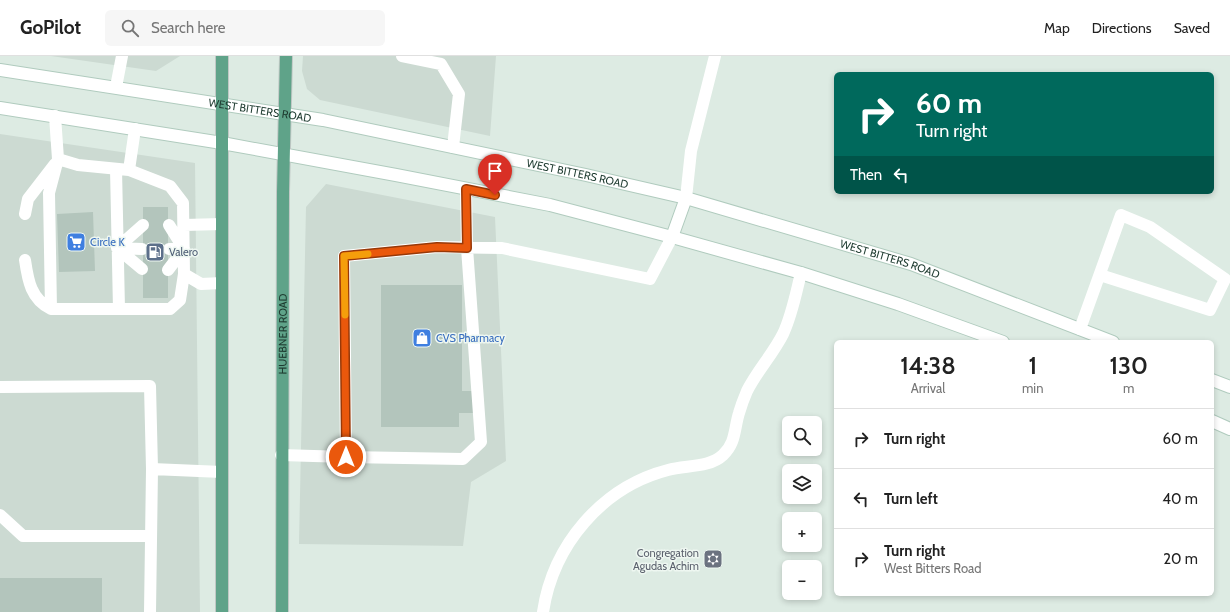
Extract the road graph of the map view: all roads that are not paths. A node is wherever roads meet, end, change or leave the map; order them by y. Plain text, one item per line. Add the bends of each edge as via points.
1 (122, 56) edge
2 (222, 56) edge
3 (286, 56) edge
4 (402, 56) edge
5 (715, 56) edge
6 (0, 70) edge
7 (116, 87) junction
8 (222, 104) junction
9 (0, 108) edge
10 (284, 114) junction
11 (55, 116) junction
12 (135, 129) junction
13 (222, 143) junction
14 (453, 147) junction
15 (283, 154) junction
16 (58, 159) junction
17 (116, 169) junction
18 (129, 170) junction
19 (466, 189) junction
20 (686, 198) junction
21 (26, 214) dead end
22 (222, 224) junction
23 (142, 225) dead end
24 (169, 225) dead end
25 (184, 225) junction
26 (672, 237) junction
27 (117, 248) junction
28 (467, 248) junction
29 (142, 249) dead end
30 (169, 249) dead end
31 (184, 249) junction
32 (25, 260) dead end
33 (142, 269) dead end
34 (168, 270) dead end
35 (801, 273) junction
36 (184, 274) junction
37 (1100, 275) junction
38 (222, 283) junction
39 (51, 309) junction
40 (119, 309) junction
41 (1080, 329) junction
42 (997, 340) edge
43 (1108, 340) edge
44 (0, 379) edge
45 (1214, 381) edge
46 (0, 387) edge
47 (1230, 387) edge
48 (0, 394) edge
49 (1214, 422) edge
50 (1230, 429) edge
51 (281, 455) junction
52 (346, 457) junction
53 (152, 469) junction
54 (222, 472) junction
55 (0, 515) edge
56 (150, 536) junction
57 (150, 612) edge
58 (222, 612) edge
59 (282, 612) edge
60 (543, 612) edge

1 - 7 main road
2 - 8 main road
3 - 10 main road, HUEBNER ROAD
4 - 14 main road via 441,64 459,94
5 - 20 main road via 691,151
6 - 7 main road, WEST BITTERS ROAD
7 - 8 main road, WEST BITTERS ROAD
8 - 10 main road, WEST BITTERS ROAD
8 - 13 main road
9 - 11 main road
10 - 14 main road, WEST BITTERS ROAD
10 - 15 main road, HUEBNER ROAD
11 - 12 main road
11 - 16 main road
12 - 13 main road
12 - 18 main road
13 - 15 main road
13 - 22 main road
14 - 20 main road, WEST BITTERS ROAD
15 - 19 main road
15 - 51 main road, HUEBNER ROAD
16 - 17 main road via 78,165
16 - 21 main road via 28,199
16 - 39 main road via 49,193
17 - 18 main road
17 - 27 main road
18 - 25 main road via 170,186 183,203
19 - 26 main road via 550,206
19 - 28 main road
20 - 26 main road
20 - 41 main road, WEST BITTERS ROAD via 911,264
22 - 25 main road
22 - 38 main road
23 - 27 main road
24 - 31 main road
25 - 31 main road
26 - 28 main road via 650,279 502,248
26 - 35 main road
27 - 29 main road
27 - 33 main road
27 - 40 main road
28 - 52 main road via 437,247 344,256
28 - 52 main road via 481,442 463,459
30 - 31 main road
31 - 34 main road
31 - 36 main road
32 - 39 main road via 31,289 42,304
35 - 42 main road
35 - 60 main road via 783,333 748,389 738,414 734,439 729,448 717,460 668,470 628,485 598,507 584,522 560,562 548,589
36 - 38 main road via 201,284
36 - 40 main road via 180,300 170,309
37 - 37 main road via 1121,215 1150,227 1225,280 1210,310
37 - 41 main road
38 - 54 main road
39 - 40 main road
41 - 43 main road, WEST BITTERS ROAD
44 - 46 main road
45 - 47 main road
46 - 48 main road
46 - 53 main road via 150,386
49 - 50 main road
51 - 52 main road
51 - 59 main road, HUEBNER ROAD
53 - 54 main road
53 - 56 main road
54 - 58 main road
55 - 56 main road via 23,536
56 - 57 main road

